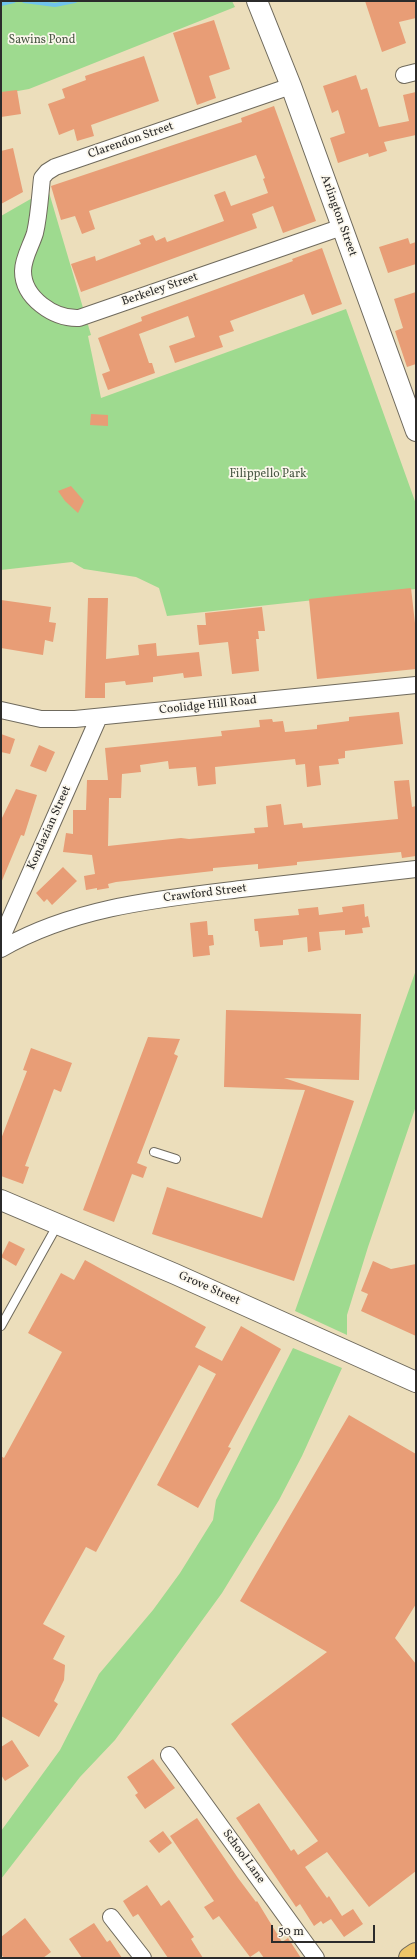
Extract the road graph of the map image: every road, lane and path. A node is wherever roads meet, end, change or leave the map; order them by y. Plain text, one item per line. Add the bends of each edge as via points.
1 (257, 1) edge
2 (291, 86) junction
3 (342, 227) junction
4 (30, 247) joint
5 (416, 431) edge
6 (416, 685) edge
7 (1, 710) edge
8 (98, 717) junction
9 (416, 869) edge
10 (1, 939) edge
11 (1, 949) edge
12 (154, 1152) dead end
13 (176, 1159) dead end
14 (1, 1200) edge
15 (58, 1224) junction
16 (1, 1326) edge
17 (416, 1382) edge
18 (169, 1756) dead end
19 (111, 1916) dead end
20 (416, 1954) edge
21 (143, 1958) edge
22 (316, 1958) edge
23 (410, 1958) edge

1 - 2 street, Arlington Street
2 - 3 street, Arlington Street
2 - 4 street, Clarendon Street via 47,172 42,178 37,224
3 - 4 street, Berkeley Street via 75,318 62,316 48,309 28,290 23,272
3 - 5 street, Arlington Street
6 - 8 street, Coolidge Hill Road
7 - 8 street, Coolidge Hill Road via 41,719
8 - 10 street, Kondazian Street
9 - 11 street, Crawford Street via 154,900 102,910 59,922
12 - 13 lane
14 - 15 street, Grove Street
15 - 16 lane
15 - 17 street, Grove Street
18 - 22 street, School Lane
19 - 21 street
20 - 23 main road

